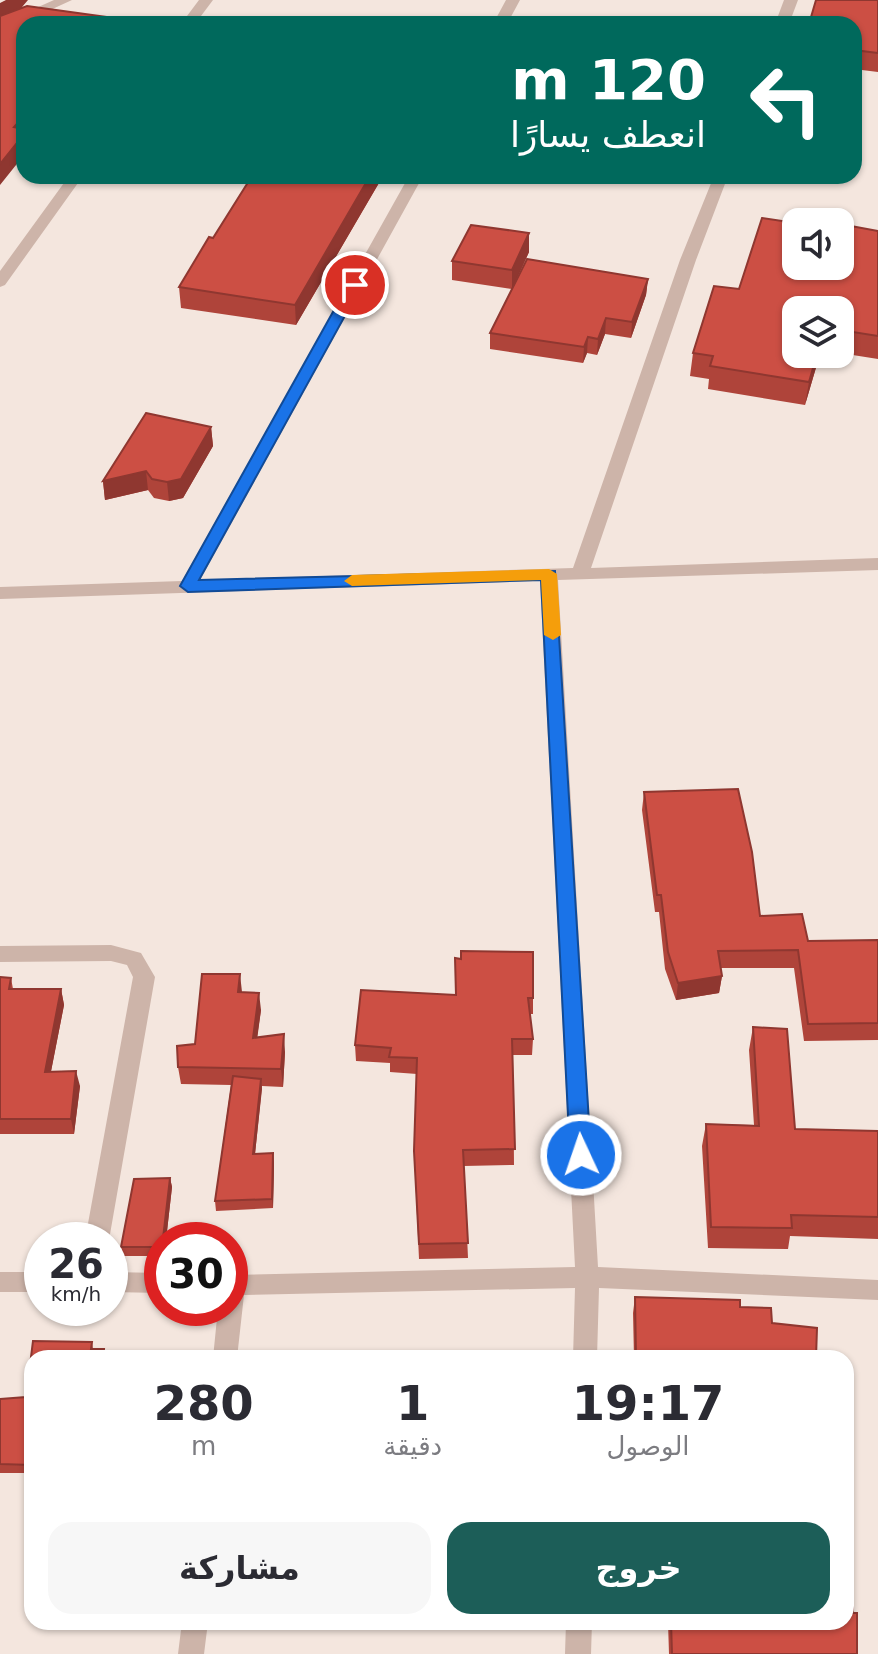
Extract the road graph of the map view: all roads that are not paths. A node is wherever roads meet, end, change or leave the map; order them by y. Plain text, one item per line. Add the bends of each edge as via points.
1 (65, 0) edge
2 (29, 16) edge
3 (70, 184) edge
4 (412, 184) edge
5 (718, 184) edge
6 (0, 282) edge
7 (878, 564) edge
8 (580, 573) junction
9 (549, 574) junction
10 (188, 586) junction
11 (0, 593) edge
12 (0, 954) edge
13 (100, 1222) edge
14 (587, 1277) junction
15 (0, 1282) edge
16 (24, 1282) edge
17 (248, 1285) edge
18 (878, 1290) edge
19 (228, 1326) edge
20 (226, 1350) edge
21 (585, 1350) edge
22 (194, 1630) edge
23 (579, 1630) edge
24 (191, 1654) edge
25 (578, 1654) edge

1 - 2 street
3 - 6 street
4 - 10 street
5 - 8 street
7 - 8 street
8 - 9 street
9 - 10 street
9 - 14 street
10 - 11 street
12 - 13 street via 111,953 134,959 144,977
14 - 17 street
14 - 18 street
14 - 21 street
15 - 16 street
19 - 20 street
22 - 24 street
23 - 25 street

